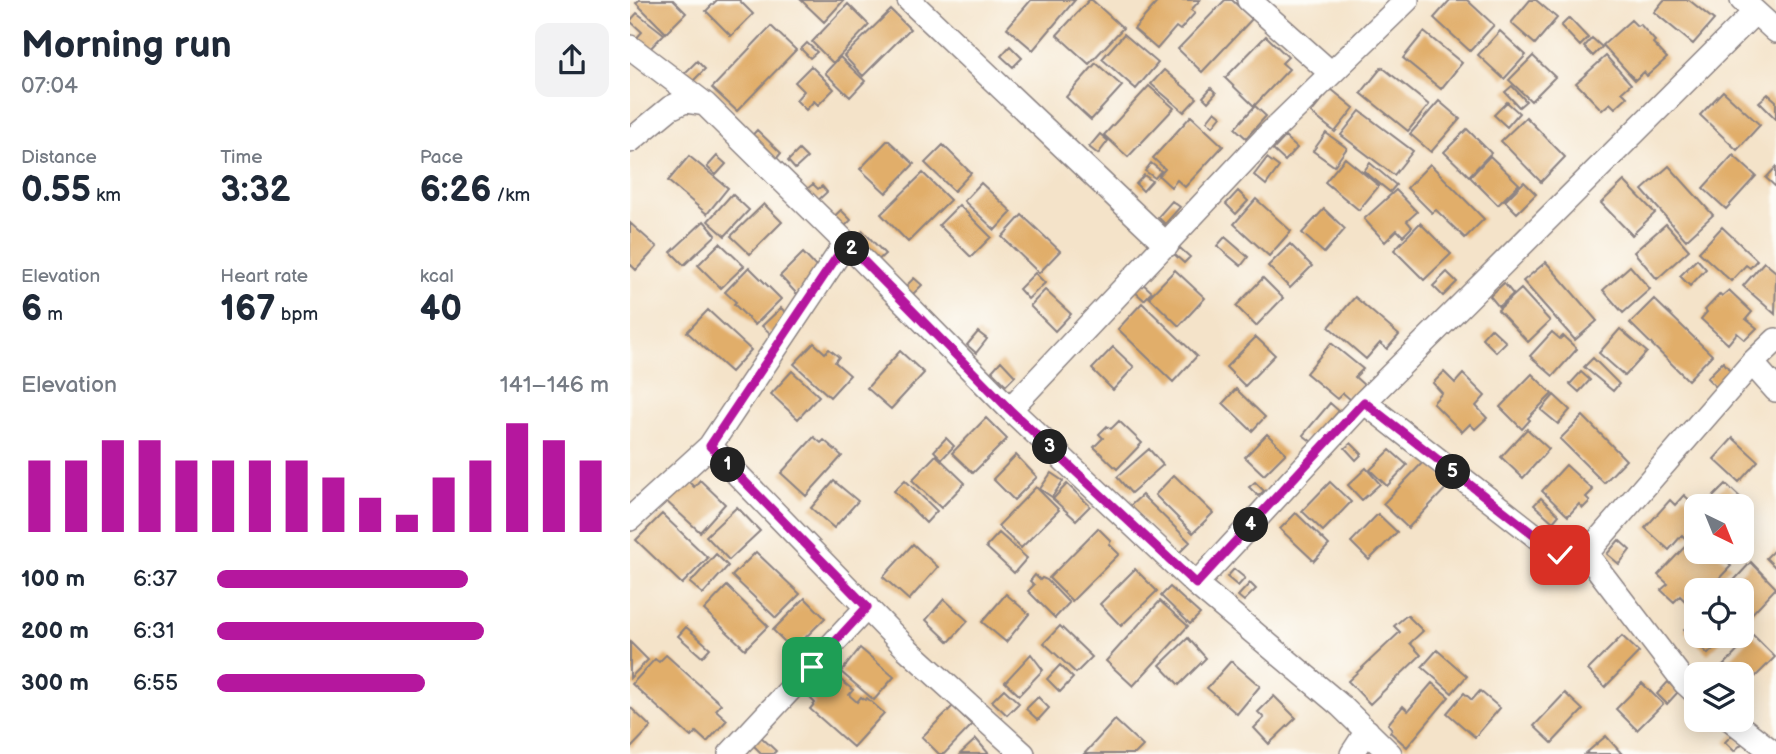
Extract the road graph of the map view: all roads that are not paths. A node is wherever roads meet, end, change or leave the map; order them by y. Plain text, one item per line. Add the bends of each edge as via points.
1 (909, 0) edge
2 (1249, 0) edge
3 (1407, 0) edge
4 (1749, 6) edge
5 (1776, 31) edge
6 (630, 47) edge
7 (1331, 73) junction
8 (705, 104) junction
9 (630, 141) edge
10 (846, 243) junction
11 (1167, 245) junction
12 (1776, 340) edge
13 (1752, 363) junction
14 (1776, 390) edge
15 (1364, 402) junction
16 (1010, 410) junction
17 (710, 446) junction
18 (630, 519) edge
19 (1584, 551) junction
20 (1196, 584) junction
21 (867, 607) junction
22 (1684, 682) edge
23 (1367, 731) junction
24 (1747, 732) edge
25 (730, 754) edge
26 (1023, 754) edge
27 (1352, 754) edge
28 (1390, 754) edge
29 (1775, 754) edge

1 - 11 street
2 - 7 street
3 - 7 street
4 - 5 street
4 - 15 street
6 - 8 street
7 - 11 street
8 - 9 street via 685,101 670,108
8 - 10 street
10 - 16 street
10 - 17 street
11 - 16 street
12 - 13 street
13 - 14 street
13 - 19 street
15 - 19 street via 1560,555
15 - 20 street
16 - 20 street
17 - 18 street
17 - 21 street
19 - 22 street
20 - 23 street
21 - 25 street
21 - 26 street
23 - 27 street
23 - 28 street
24 - 29 street

